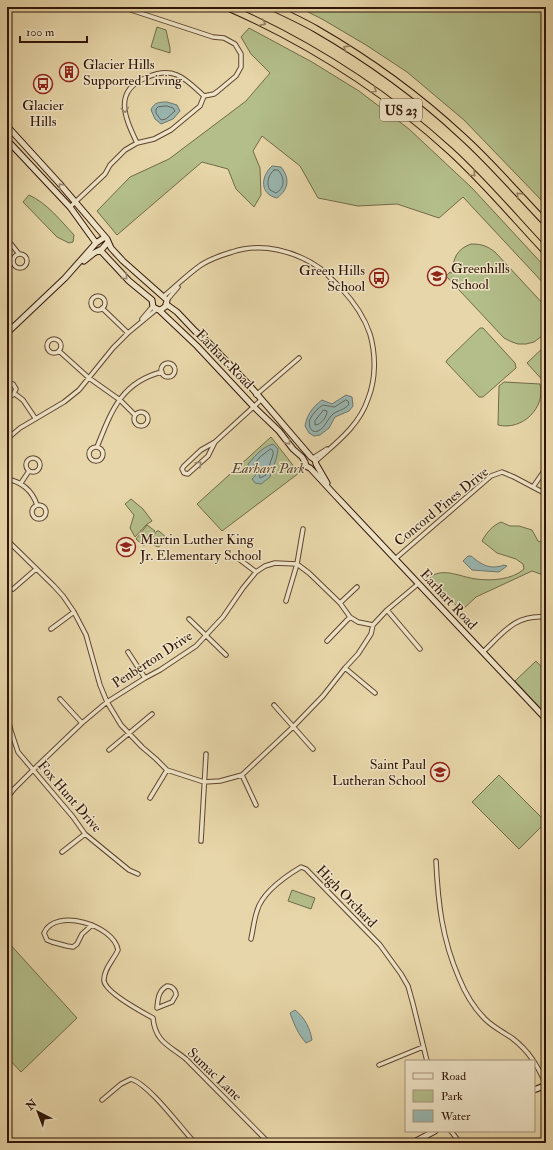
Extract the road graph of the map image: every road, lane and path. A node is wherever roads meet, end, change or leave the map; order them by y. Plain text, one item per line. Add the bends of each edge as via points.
1 (122, 7) edge
2 (227, 7) edge
3 (272, 7) edge
4 (204, 96) junction
5 (7, 126) edge
6 (7, 140) edge
7 (137, 143) junction
8 (75, 203) junction
9 (70, 207) junction
10 (546, 223) edge
11 (104, 237) junction
12 (7, 239) edge
13 (108, 242) junction
14 (97, 247) junction
15 (546, 252) edge
16 (19, 254) dead end
17 (164, 299) junction
18 (155, 306) junction
19 (102, 308) dead end
20 (7, 333) edge
21 (128, 333) junction
22 (59, 351) junction
23 (300, 358) dead end
24 (162, 372) junction
25 (89, 378) junction
26 (7, 383) edge
27 (15, 394) junction
28 (256, 395) junction
29 (7, 396) edge
30 (120, 400) junction
31 (261, 400) junction
32 (254, 407) junction
33 (135, 415) dead end
34 (35, 418) junction
35 (7, 439) edge
36 (215, 442) junction
37 (97, 447) junction
38 (314, 460) junction
39 (306, 462) junction
40 (310, 468) junction
41 (546, 468) edge
42 (29, 471) dead end
43 (7, 479) edge
44 (21, 483) junction
45 (533, 487) junction
46 (334, 494) junction
47 (546, 494) edge
48 (37, 505) junction
49 (303, 530) dead end
50 (7, 540) edge
51 (235, 556) dead end
52 (395, 559) junction
53 (296, 564) junction
54 (36, 569) junction
55 (256, 572) junction
56 (418, 584) junction
57 (358, 587) dead end
58 (13, 589) dead end
59 (286, 601) dead end
60 (340, 603) junction
61 (387, 610) junction
62 (74, 612) junction
63 (350, 617) junction
64 (546, 617) edge
65 (189, 619) dead end
66 (372, 626) junction
67 (51, 629) dead end
68 (206, 635) junction
69 (327, 641) dead end
70 (420, 649) dead end
71 (128, 652) dead end
72 (483, 652) junction
73 (226, 655) dead end
74 (345, 668) junction
75 (144, 678) junction
76 (375, 693) dead end
77 (60, 699) dead end
78 (107, 702) junction
79 (274, 706) dead end
80 (152, 714) dead end
81 (7, 716) edge
82 (546, 719) edge
83 (82, 723) junction
84 (294, 727) junction
85 (129, 734) junction
86 (313, 749) dead end
87 (109, 750) dead end
88 (206, 754) dead end
89 (33, 770) junction
90 (167, 770) junction
91 (242, 775) junction
92 (204, 782) junction
93 (7, 798) edge
94 (150, 798) dead end
95 (256, 805) dead end
96 (85, 834) junction
97 (201, 841) dead end
98 (62, 852) dead end
99 (436, 861) dead end
100 (138, 874) dead end
101 (92, 925) junction
102 (251, 939) dead end
103 (157, 1008) junction
104 (153, 1018) junction
105 (423, 1047) junction
106 (427, 1060) edge
107 (533, 1060) edge
108 (535, 1063) edge
109 (379, 1066) dead end
110 (546, 1085) edge
111 (535, 1090) edge
112 (102, 1100) dead end
113 (433, 1132) edge
114 (452, 1132) edge
115 (195, 1143) edge
116 (269, 1143) edge
117 (412, 1143) edge
118 (460, 1143) edge

1 - 4 street via 213,37 230,40 238,48 242,60 236,76 214,94
2 -> 15 highway, US 23 via 307,46 384,97 465,166
10 -> 3 highway, US 23 via 462,136 400,84 340,44
4 - 7 street via 200,106 171,130 154,139
4 -> 7 street via 184,79 171,73 157,74 134,84 126,95 124,108
8 -> 5 street, Earhart Road
6 - 9 street, Earhart Road
7 - 8 street via 124,150 105,174
8 - 9 street
8 - 11 street, Earhart Road
9 - 14 street, Earhart Road
11 - 13 street, Earhart Road
11 - 14 street
12 - 16 street
13 - 14 street
13 - 17 street, Earhart Road via 123,261
14 -> 18 street, Earhart Road
14 - 20 street
17 - 18 street via 164,308
17 - 18 street via 154,296
17 - 28 street, Earhart Road via 210,344
17 - 38 street via 202,265 233,251 253,248 267,248 295,255 311,263 329,276 350,298 358,307 370,333 375,365 372,388 364,411 344,436
18 - 21 street
18 - 32 street, Earhart Road
19 - 21 street
21 - 25 street
22 - 22 street via 59,342 52,339 48,342 46,348 49,352
22 - 25 street
23 - 28 street
24 - 24 street via 164,376 171,377 176,371 175,366 167,363 162,367
24 - 30 street via 149,375 138,382 128,389
25 - 30 street
25 - 34 street via 80,390 64,402
26 - 27 street via 15,385
27 - 29 street
27 - 34 street via 24,400
28 - 31 street, Earhart Road
30 - 33 street
30 - 37 street via 111,412
31 - 32 street
31 - 38 street, Earhart Road
32 - 36 street
32 -> 39 street, Earhart Road
34 - 35 street
36 -> 36 street via 201,450 184,466 184,473 188,474 208,456
37 - 37 street via 90,449 88,454 95,462 102,459 103,454
38 - 39 street via 307,458
38 - 40 street via 313,468
38 - 46 street, Earhart Road
39 - 40 street, Earhart Road via 306,466
40 - 46 street, Earhart Road
41 - 45 street
42 - 44 street
43 - 44 street
44 - 48 street via 34,497
45 - 47 street, Concord Pines Drive
45 - 52 street, Concord Pines Drive via 502,472 491,476
46 - 52 street, Earhart Road
48 - 48 street via 32,510 32,515 42,519 46,509 42,505
49 - 53 street
50 - 54 street
51 - 55 street
52 - 56 street, Earhart Road
53 - 55 street, Penberton Drive via 275,563
53 - 59 street
53 - 60 street
54 - 58 street
54 - 62 street via 63,596
55 - 68 street, Penberton Drive via 223,617
56 - 61 street
56 - 72 street, Earhart Road
57 - 60 street
60 - 63 street
61 - 66 street
61 - 70 street
62 - 67 street
62 - 78 street via 86,635
63 - 66 street
63 - 69 street
64 - 72 street via 519,620
65 - 68 street
66 - 74 street via 367,642
68 - 73 street
68 - 75 street, Penberton Drive via 196,646
71 - 75 street
72 - 82 street, Earhart Road
74 - 76 street
74 - 84 street
75 - 78 street, Penberton Drive
77 - 83 street
78 - 83 street, Penberton Drive
78 - 85 street
79 - 84 street
80 - 85 street
81 - 89 street, Fox Hunt Drive via 18,752
83 - 89 street, Penberton Drive
84 - 86 street
84 - 91 street
85 - 87 street
85 - 90 street
88 - 92 street
89 - 93 street, Penberton Drive
89 - 96 street, Fox Hunt Drive
90 - 92 street
90 - 94 street
91 - 92 street
91 - 95 street
92 - 97 street
96 - 98 street
96 - 100 street, Fox Hunt Drive via 129,870
99 - 107 street via 442,927 463,988 484,1018 513,1039
101 - 101 street via 73,947 47,940 44,933 51,925 64,920
101 - 104 street via 111,936 117,945 118,950 104,980 106,985 128,1004
102 - 105 street, High Orchard via 257,910 268,892 293,871 301,867 306,869 380,946 401,974 414,1004
103 - 103 street via 161,990 167,986 172,987 176,992 175,999
103 - 104 street
104 - 116 street, Sumac Lane via 155,1030 161,1040 186,1060
105 - 106 street
105 - 109 street
108 - 110 street
110 - 111 street
112 - 115 street via 121,1084 131,1079 136,1080 150,1091
113 - 117 street
114 - 118 street

